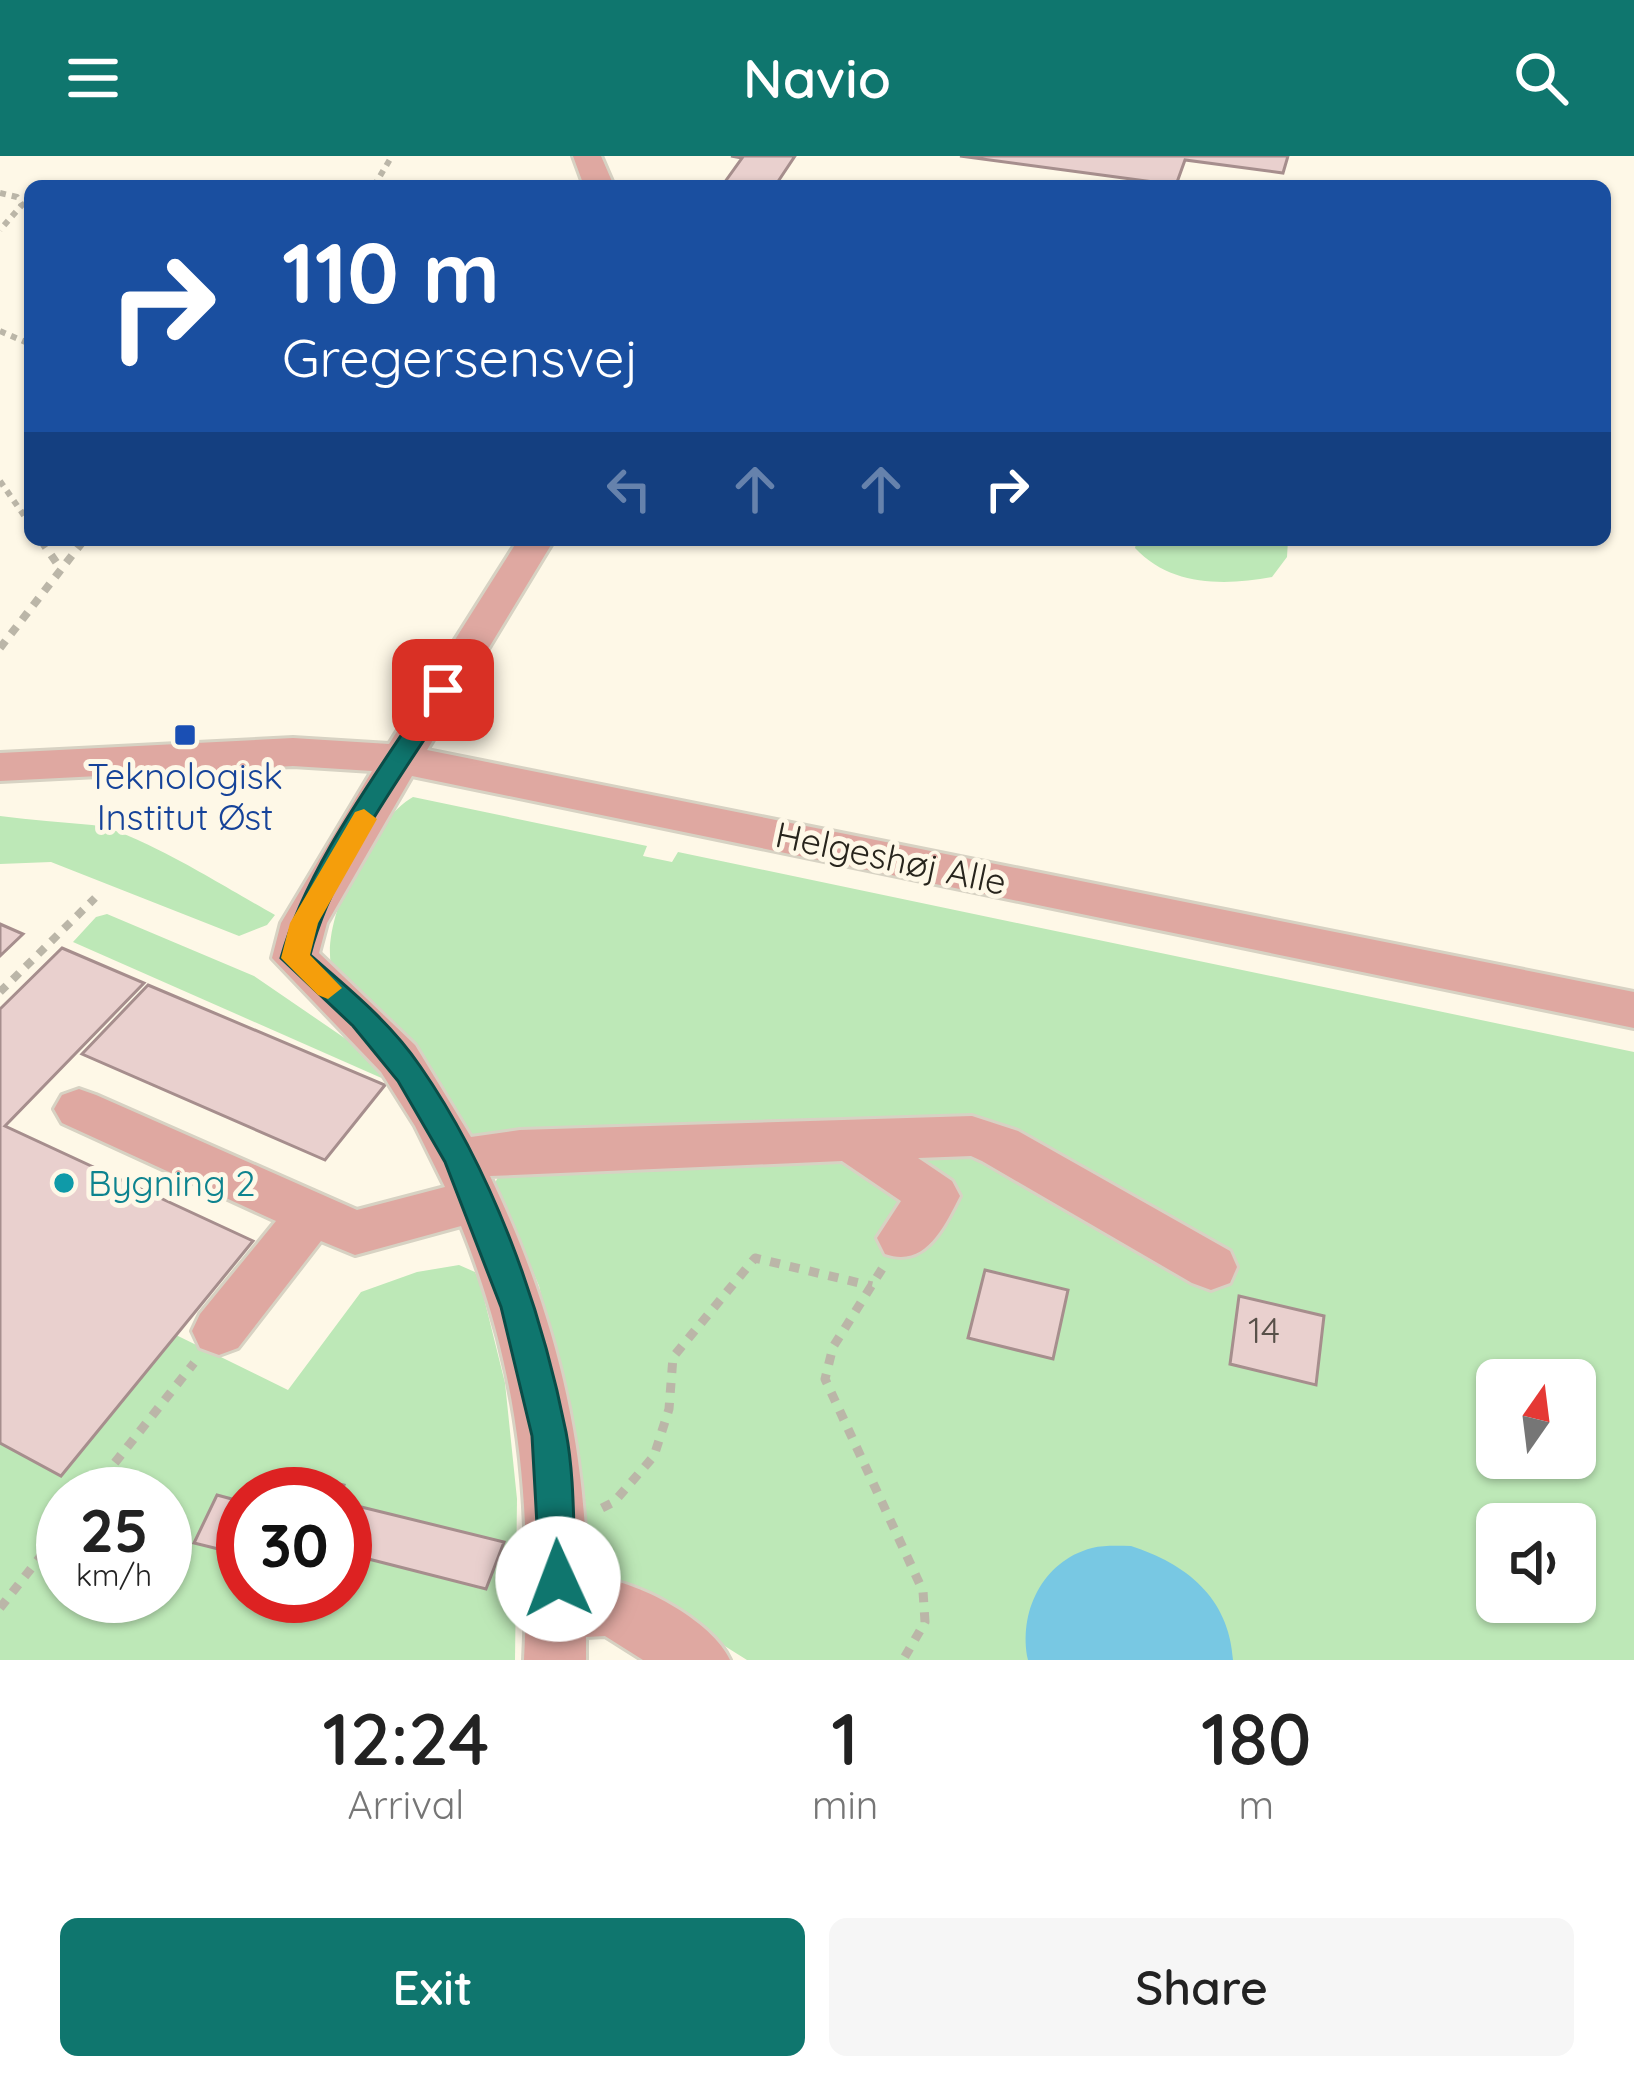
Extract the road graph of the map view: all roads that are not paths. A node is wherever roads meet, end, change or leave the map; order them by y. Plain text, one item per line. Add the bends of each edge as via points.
1 (532, 546) edge
2 (400, 759) junction
3 (0, 767) edge
4 (1634, 1010) edge
5 (79, 1109) dead end
6 (850, 1140) junction
7 (467, 1180) junction
8 (312, 1214) junction
9 (903, 1238) road end
10 (1211, 1267) dead end
11 (219, 1331) road end
12 (556, 1634) edge
13 (699, 1660) edge

1 - 2 street
2 - 3 street, Helgeshøj Alle via 293,752
2 - 4 street, Helgeshøj Alle
2 - 7 street via 304,923 295,958 363,1018 409,1073
5 - 8 street
6 - 7 street via 520,1151
6 - 9 street via 934,1196
6 - 10 street via 972,1136
7 - 8 street via 355,1233
7 - 12 street via 517,1307 549,1436
8 - 11 street
12 - 13 street via 612,1606

